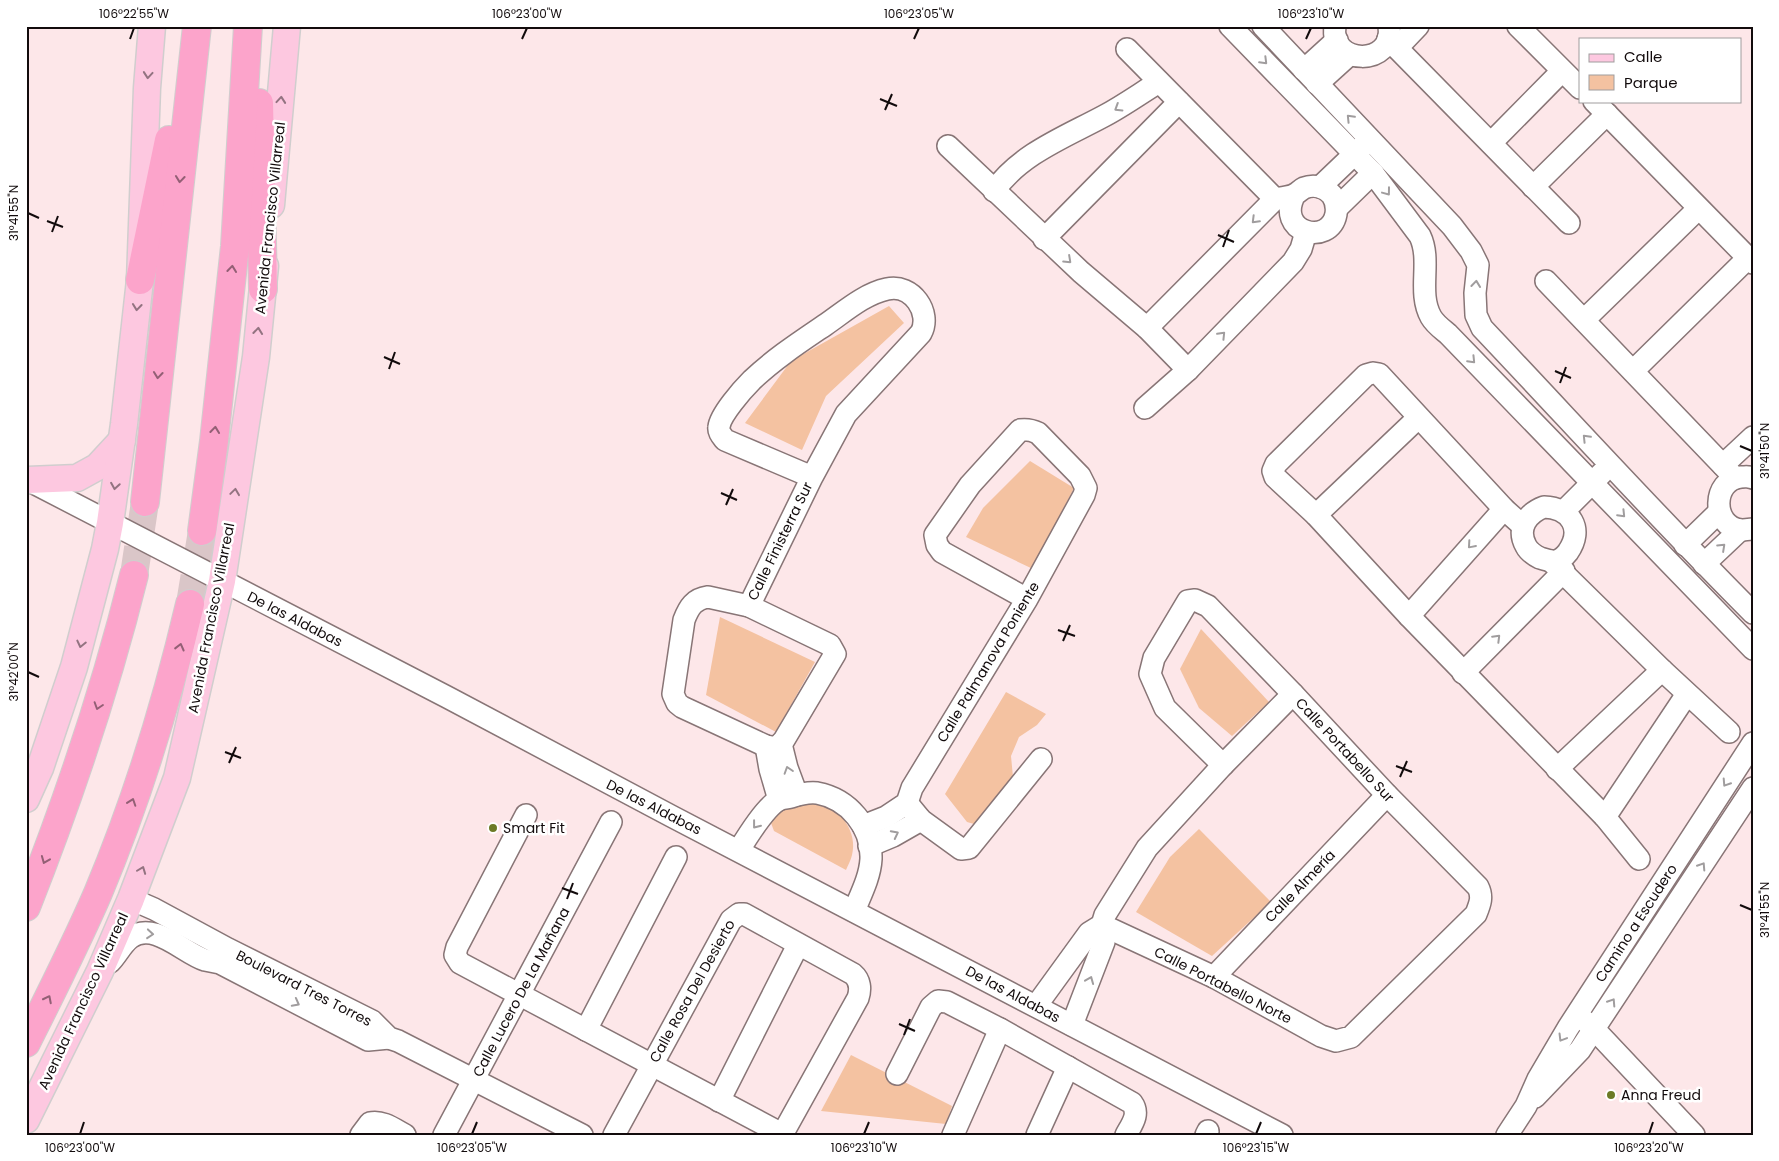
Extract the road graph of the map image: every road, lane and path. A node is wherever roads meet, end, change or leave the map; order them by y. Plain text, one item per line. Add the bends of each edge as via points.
1 (152, 26) edge
2 (192, 26) edge
3 (197, 26) edge
4 (248, 26) edge
5 (253, 26) edge
6 (287, 26) edge
7 (1230, 26) edge
8 (1263, 26) edge
9 (1418, 26) edge
10 (1518, 26) edge
11 (1391, 38) edge
12 (1340, 40) edge
13 (1127, 49) dead end
14 (1562, 71) junction
15 (1311, 77) junction
16 (1159, 82) junction
17 (1579, 87) edge
18 (1179, 102) junction
19 (1600, 108) edge
20 (1491, 143) junction
21 (948, 146) dead end
22 (1363, 146) junction
23 (1373, 173) junction
24 (1533, 186) junction
25 (1320, 187) junction
26 (994, 191) junction
27 (1285, 197) junction
28 (1337, 208) junction
29 (1698, 209) junction
30 (1569, 223) dead end
31 (1452, 226) junction
32 (1306, 232) junction
33 (1044, 239) junction
34 (1424, 244) junction
35 (1750, 261) edge
36 (140, 280) junction
37 (1546, 280) dead end
38 (262, 288) junction
39 (1476, 315) junction
40 (1584, 320) junction
41 (1147, 328) junction
42 (1448, 334) junction
43 (1188, 370) junction
44 (1633, 371) junction
45 (1145, 408) dead end
46 (1418, 418) junction
47 (1753, 437) edge
48 (122, 440) junction
49 (1615, 469) junction
50 (1737, 474) edge
51 (812, 477) junction
52 (27, 479) edge
53 (1597, 488) junction
54 (145, 502) tunnel mouth
55 (1504, 509) junction
56 (1719, 512) junction
57 (1316, 515) junction
58 (1568, 516) junction
59 (110, 524) junction
60 (1523, 526) junction
61 (1746, 529) edge
62 (202, 531) tunnel mouth
63 (1694, 554) junction
64 (1557, 566) junction
65 (1676, 570) junction
66 (134, 575) tunnel mouth
67 (222, 581) junction
68 (1027, 599) junction
69 (190, 604) tunnel mouth
70 (749, 606) junction
71 (1753, 613) edge
72 (1409, 616) junction
73 (1753, 649) edge
74 (1662, 670) junction
75 (1463, 673) junction
76 (1293, 694) junction
77 (1687, 694) junction
78 (1729, 732) dead end
79 (1753, 742) edge
80 (769, 744) junction
81 (1041, 760) dead end
82 (1224, 765) junction
83 (1557, 769) junction
84 (33, 775) edge
85 (1753, 788) edge
86 (1387, 795) junction
87 (788, 797) junction
88 (26, 799) edge
89 (907, 803) junction
90 (526, 815) dead end
91 (1604, 817) junction
92 (921, 820) junction
93 (611, 822) dead end
94 (866, 836) junction
95 (739, 850) junction
96 (676, 857) dead end
97 (1639, 859) dead end
98 (131, 899) junction
99 (26, 907) edge
100 (854, 910) junction
101 (1102, 925) junction
102 (798, 945) junction
103 (224, 956) junction
104 (100, 971) junction
105 (1214, 977) junction
106 (519, 995) junction
107 (1036, 1006) junction
108 (1577, 1015) junction
109 (1072, 1025) junction
110 (1000, 1029) junction
111 (1594, 1029) junction
112 (586, 1030) junction
113 (1345, 1040) joint
114 (26, 1043) edge
115 (651, 1064) junction
116 (1068, 1067) junction
117 (897, 1074) dead end
118 (473, 1080) junction
119 (719, 1101) junction
120 (1526, 1106) junction
121 (26, 1120) edge
122 (782, 1134) edge
123 (361, 1135) edge
124 (405, 1135) edge
125 (444, 1135) edge
126 (582, 1135) edge
127 (614, 1135) edge
128 (952, 1135) edge
129 (1037, 1135) edge
130 (1126, 1135) edge
131 (1282, 1135) edge
132 (1507, 1135) edge
133 (1694, 1135) edge

1 -> 36 main road
2 - 36 highway
3 -> 54 highway
62 -> 4 highway, Avenida Francisco Villarreal via 235,246
5 - 38 highway via 260,113
38 -> 6 main road, Avenida Francisco Villarreal
7 -> 22 street
8 - 15 street
9 - 11 street
10 - 14 street
11 - 12 street via 1376,54 1367,57 1358,57
11 - 20 street
12 - 15 street
13 - 16 street
14 - 17 street
14 - 20 street
22 -> 15 street
16 - 18 street
16 -> 26 street via 1019,163
18 - 27 street
18 - 33 street
19 - 24 street
19 - 29 street
20 - 24 street
21 - 26 street
22 - 23 street
22 - 25 street
22 - 31 street
23 - 28 street
23 -> 34 street
24 - 30 street
25 - 27 street via 1311,186
25 - 28 street via 1328,191
26 - 33 street
27 - 32 street via 1291,202 1292,220
27 -> 41 street
28 - 32 street via 1336,217 1324,231
29 - 35 street
29 - 40 street
31 - 34 street
39 -> 31 street via 1478,265
43 -> 32 street via 1293,262
33 -> 41 street
34 - 42 street via 1426,304 1431,318
35 - 44 street
36 -> 48 main road
37 - 40 street
67 -> 38 main road, Avenida Francisco Villarreal via 256,357
39 - 42 street
49 -> 39 street via 1482,328
40 - 44 street
41 - 43 street
42 -> 53 street
43 - 45 street
44 - 50 street
46 - 55 street
46 - 57 street
46 - 57 street via 1379,374 1373,372 1366,376 1276,464 1273,471 1275,477
47 - 50 street
48 - 52 main road via 97,467 76,478
48 -> 59 main road
49 - 53 street
49 - 63 street
50 - 56 street via 1724,486 1718,499
51 - 51 street, Calle Finisterra Sur via 846,414 925,325 923,310 903,290 888,288 864,298 785,352 751,381 721,419 718,428 725,440
51 - 70 street, Calle Finisterra Sur
52 - 59 street, De las Aldabas
53 - 58 street
53 -> 65 street
55 - 60 street
55 -> 72 street
56 - 61 street via 1727,524
56 - 63 street
57 - 72 street
58 - 60 street via 1554,507 1544,507 1527,517
58 - 64 street via 1575,530 1574,541
59 - 67 street, De las Aldabas
59 -> 84 main road via 79,651
60 - 64 street via 1522,536 1532,554
63 -> 61 street
63 - 65 street
63 - 71 street
64 - 74 street
75 -> 64 street
65 - 73 street
66 -> 99 highway via 99,705 54,837
67 - 95 street, De las Aldabas
98 -> 67 main road, Avenida Francisco Villarreal via 177,778
68 - 68 street, Calle Palmanova Poniente via 1086,488 1080,476 1038,434 1032,430 1020,430 970,485 935,535 942,552
68 - 89 street, Calle Palmanova Poniente via 912,788
114 -> 69 highway, Avenida Francisco Villarreal via 99,891 148,753
70 - 80 street via 830,644 835,654
70 - 80 street via 708,597 695,601 684,620 673,694 682,707
72 - 75 street
74 - 77 street
74 - 83 street
75 - 83 street
76 - 82 street
76 - 82 street, Calle Portabello Sur via 1208,606 1195,600 1188,601 1154,658 1150,674 1165,708
76 - 86 street, Calle Portabello Sur
77 - 78 street
77 - 91 street
79 -> 108 street, Camino a Escudero
80 - 87 street via 787,768
81 - 92 street via 969,848 961,849
82 - 101 street via 1147,848 1108,909
83 - 91 street
84 - 88 main road
111 -> 85 street, Camino a Escudero
86 - 105 street, Calle Almería
86 - 113 street, Calle Portabello Sur via 1482,894 1476,914
87 - 94 street via 805,793 830,797 856,814
87 -> 95 street via 754,826
89 - 92 street
89 - 94 street
90 - 106 street via 455,955 460,963
91 - 97 street
94 -> 92 street
93 - 106 street, Calle Lucero De La Mañana
94 - 100 street via 871,858 869,871
95 - 100 street, De las Aldabas
96 - 112 street
98 - 103 street, Boulevard Tres Torres via 154,909
98 - 104 main road, Avenida Francisco Villarreal
100 - 107 street, De las Aldabas
101 - 105 street, Calle Portabello Norte
101 - 107 street via 1089,933
109 -> 101 street via 1104,942
102 - 115 street, Calle Rosa Del Desierto via 744,914 734,916
102 - 119 street
102 - 122 street, Calle Rosa Del Desierto via 852,974 857,978 860,990
104 -> 103 street via 136,934 156,934 204,960
103 - 118 street, Boulevard Tres Torres via 372,1021 388,1038
104 - 121 main road, Avenida Francisco Villarreal
105 - 113 street, Calle Portabello Norte via 1321,1036
106 - 112 street
106 - 118 street, Calle Lucero De La Mañana
107 - 109 street, De las Aldabas
108 - 111 street
108 -> 120 street, Camino a Escudero via 1538,1079
109 - 131 street, De las Aldabas
110 - 116 street
110 - 117 street via 947,1002 938,1001 931,1007
110 - 128 street
111 - 120 street, Camino a Escudero via 1580,1050
111 - 133 street
112 - 115 street
115 - 119 street
115 - 127 street, Calle Rosa Del Desierto
116 - 129 street
116 - 130 street via 1132,1103 1136,1116
118 - 125 street, Calle Lucero De La Mañana
118 - 126 street, Boulevard Tres Torres
119 - 122 street
120 - 132 street, Camino a Escudero
123 - 124 street via 375,1121

